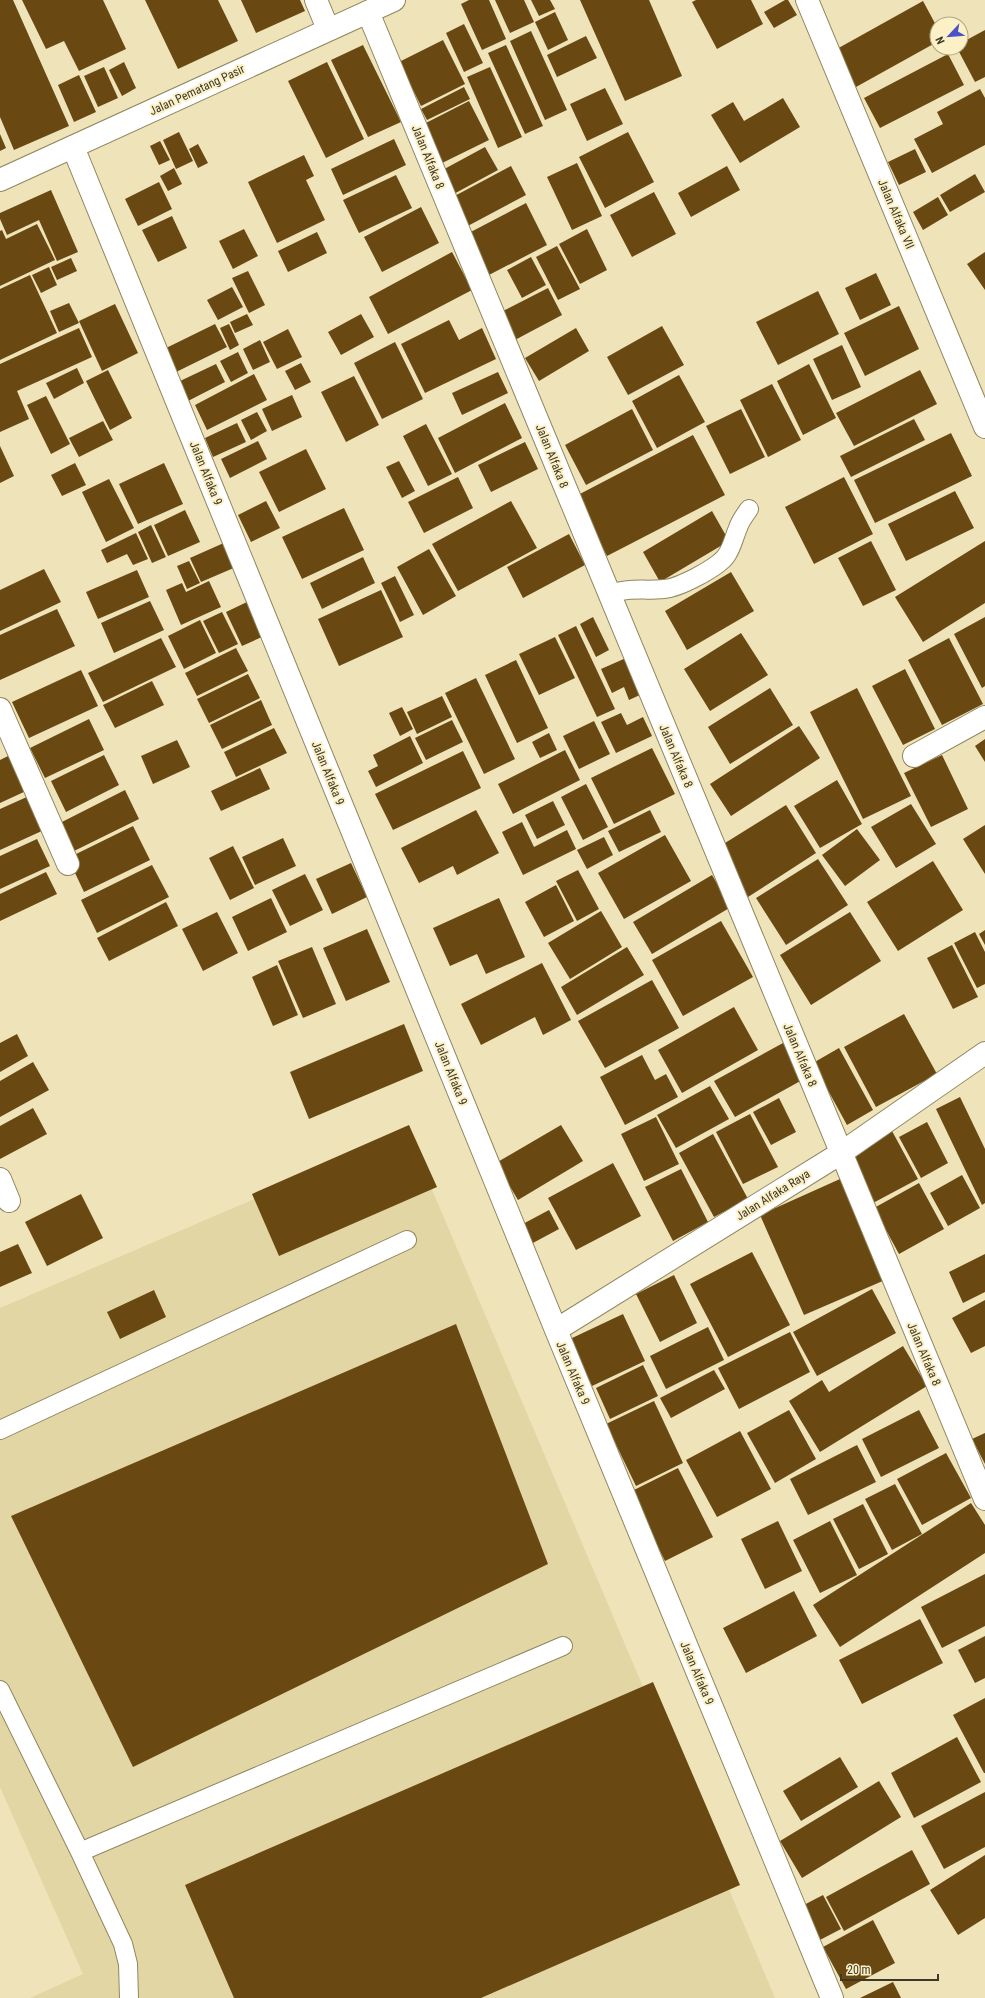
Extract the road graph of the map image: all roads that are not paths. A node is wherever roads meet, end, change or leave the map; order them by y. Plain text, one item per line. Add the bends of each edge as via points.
1 (316, 0) edge
2 (394, 0) edge
3 (807, 0) edge
4 (368, 12) junction
5 (328, 29) junction
6 (73, 147) junction
7 (0, 180) edge
8 (985, 427) edge
9 (749, 509) dead end
10 (609, 594) junction
11 (0, 709) edge
12 (985, 717) edge
13 (914, 756) dead end
14 (68, 864) dead end
15 (985, 1053) edge
16 (841, 1153) junction
17 (0, 1179) edge
18 (9, 1201) dead end
19 (407, 1240) dead end
20 (556, 1330) junction
21 (0, 1430) edge
22 (985, 1498) edge
23 (563, 1646) dead end
24 (0, 1690) edge
25 (80, 1852) junction
26 (129, 1998) edge
27 (832, 1998) edge

1 - 5 street
2 - 4 street, Jalan Pematang Pasir
3 - 8 street, Jalan Alfaka VII
4 - 5 street, Jalan Pematang Pasir
4 - 10 street, Jalan Alfaka 8
5 - 6 street, Jalan Pematang Pasir
6 - 7 street, Jalan Pematang Pasir
6 - 20 street, Jalan Alfaka 9
9 - 10 lane via 738,526 725,558 710,568 684,583 665,589 621,589
10 - 16 street, Jalan Alfaka 8
11 - 14 street
12 - 13 street
15 - 16 street, Jalan Alfaka Raya
16 - 20 street, Jalan Alfaka Raya
16 - 22 street, Jalan Alfaka 8
17 - 18 street
19 - 21 lane
20 - 27 street, Jalan Alfaka 9
23 - 25 lane
24 - 25 lane
25 - 26 lane via 123,1944 128,1964

